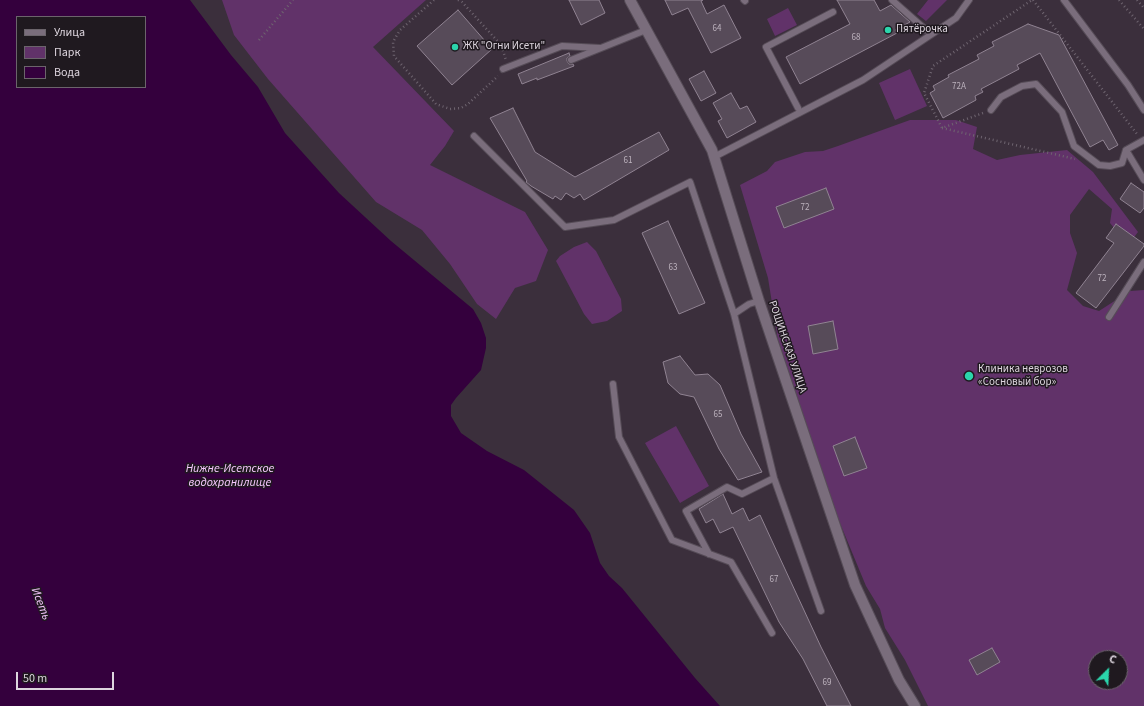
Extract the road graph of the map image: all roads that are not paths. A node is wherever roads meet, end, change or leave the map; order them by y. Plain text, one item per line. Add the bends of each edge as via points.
1 (630, 0) edge
2 (892, 0) edge
3 (969, 0) edge
4 (1064, 0) edge
5 (833, 12) dead end
6 (646, 30) junction
7 (926, 30) dead end
8 (600, 48) junction
9 (571, 60) dead end
10 (503, 69) road end
11 (798, 108) dead end
12 (990, 110) road end
13 (1144, 110) edge
14 (474, 136) dead end
15 (1143, 140) edge
16 (1126, 150) junction
17 (714, 157) junction
18 (1144, 180) edge
19 (1144, 262) edge
20 (759, 301) junction
21 (734, 314) junction
22 (1108, 316) dead end
23 (612, 384) dead end
24 (774, 478) junction
25 (708, 554) junction
26 (821, 611) dead end
27 (772, 633) dead end
28 (915, 706) edge

1 - 6 street, РОЩИНСКАЯ УЛИЦА
2 - 7 lane
3 - 17 lane via 956,18 863,80
4 - 13 lane via 1124,78
5 - 11 lane via 766,47
6 - 8 lane
6 - 17 street, РОЩИНСКАЯ УЛИЦА
8 - 9 lane
8 - 10 lane via 562,46
12 - 16 lane via 1001,97 1022,86 1036,84 1062,112 1074,146 1099,165 1122,163
14 - 21 lane via 565,227 614,220 690,182
15 - 16 lane
16 - 18 lane
17 - 20 street, РОЩИНСКАЯ УЛИЦА
19 - 22 lane
20 - 21 lane
20 - 28 street, РОЩИНСКАЯ УЛИЦА via 855,585 899,680
21 - 24 lane
23 - 25 lane via 619,437 672,540
24 - 25 lane via 742,494 727,487 686,511
24 - 26 lane
25 - 27 lane via 732,562

